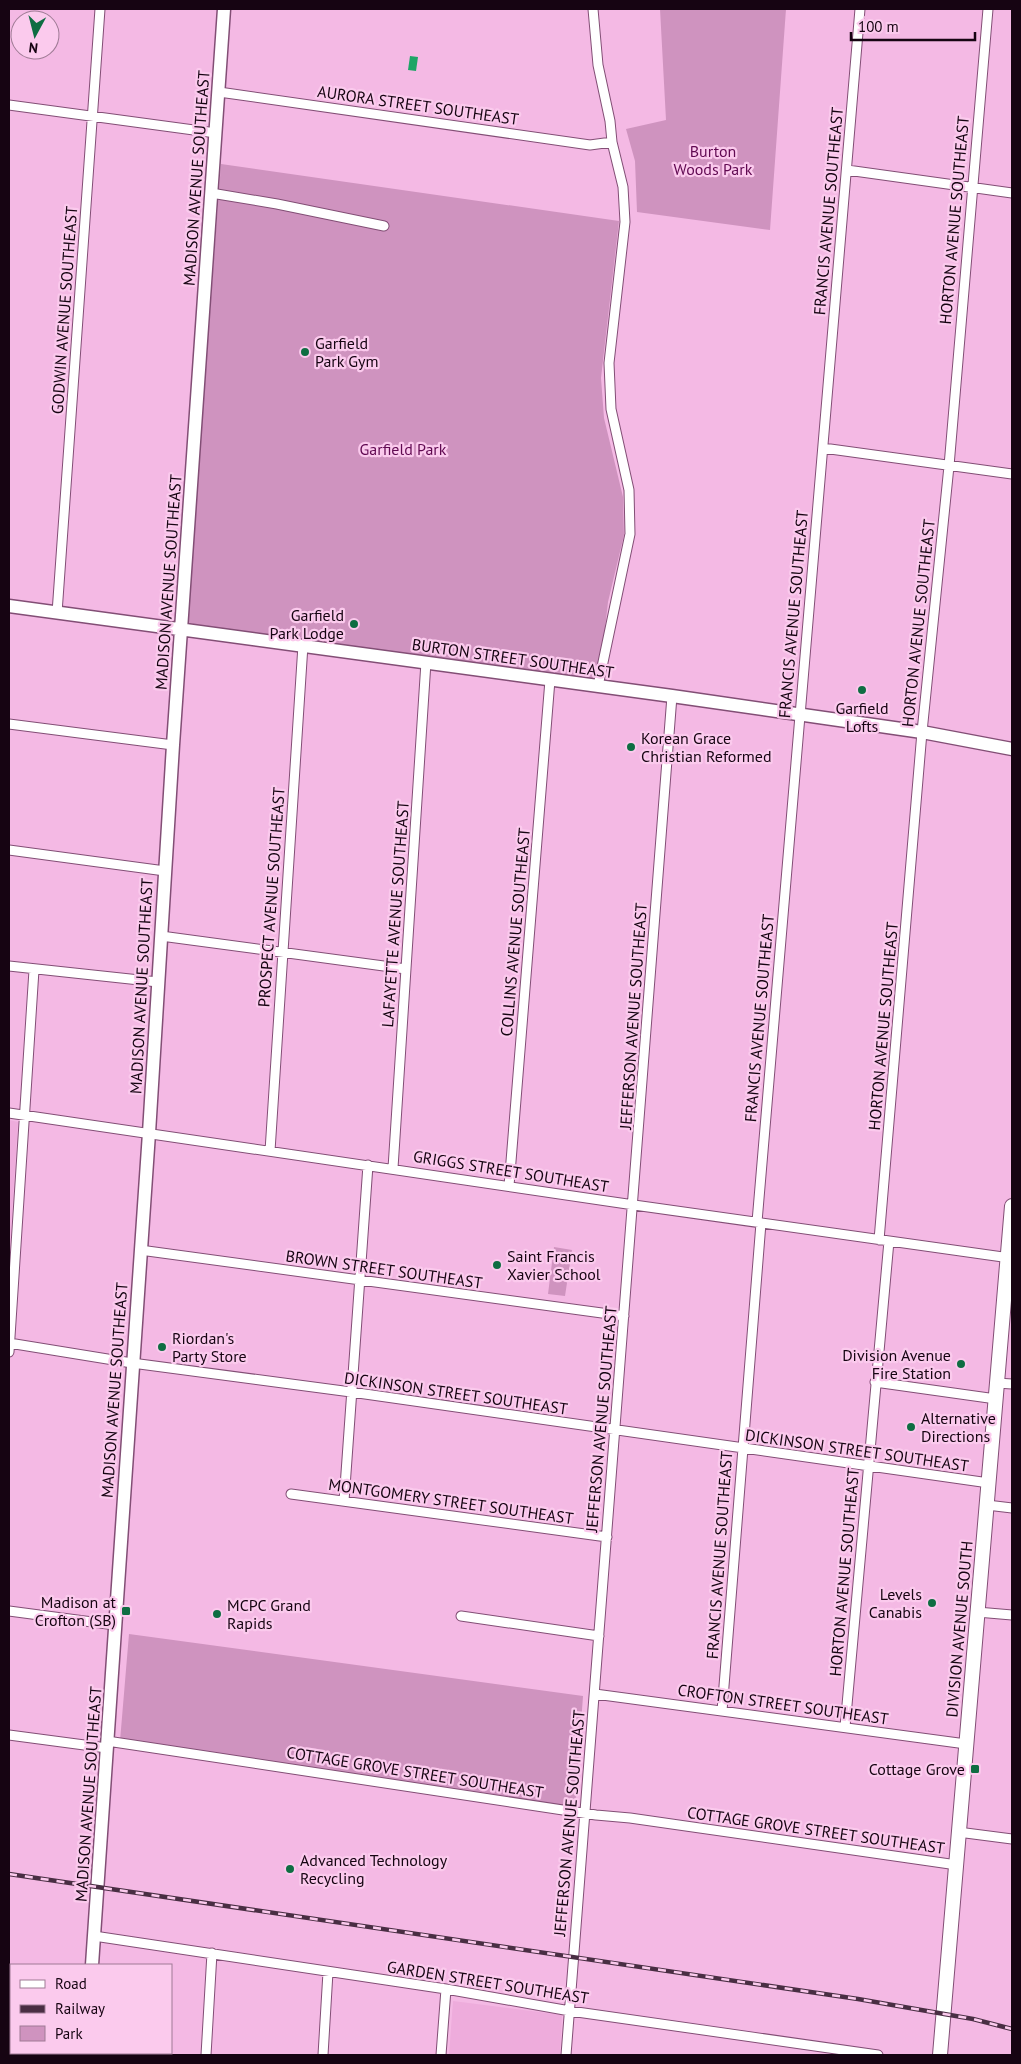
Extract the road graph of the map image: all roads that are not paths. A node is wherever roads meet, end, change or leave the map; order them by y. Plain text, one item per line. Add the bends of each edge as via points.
1 (100, 9) edge
2 (224, 9) edge
3 (593, 9) edge
4 (860, 9) edge
5 (988, 9) edge
6 (219, 92) junction
7 (9, 105) edge
8 (92, 116) junction
9 (216, 132) junction
10 (612, 142) junction
11 (847, 170) junction
12 (972, 188) junction
13 (212, 193) junction
14 (1012, 193) edge
15 (384, 226) dead end
16 (823, 448) junction
17 (949, 466) junction
18 (1012, 474) edge
19 (9, 606) edge
20 (57, 612) junction
21 (181, 628) junction
22 (303, 645) junction
23 (426, 662) junction
24 (550, 680) junction
25 (598, 686) junction
26 (672, 696) junction
27 (799, 715) junction
28 (9, 724) edge
29 (922, 732) junction
30 (173, 745) junction
31 (1012, 749) edge
32 (9, 850) edge
33 (164, 871) junction
34 (161, 936) junction
35 (282, 954) junction
36 (9, 966) edge
37 (406, 969) junction
38 (34, 970) junction
39 (158, 982) junction
40 (9, 1113) edge
41 (25, 1115) junction
42 (149, 1133) junction
43 (270, 1151) junction
44 (368, 1165) junction
45 (393, 1168) junction
46 (509, 1186) junction
47 (634, 1205) junction
48 (1012, 1206) edge
49 (759, 1222) junction
50 (884, 1240) junction
51 (140, 1250) junction
52 (1010, 1258) edge
53 (360, 1281) junction
54 (624, 1316) junction
55 (9, 1346) edge
56 (132, 1363) junction
57 (876, 1382) junction
58 (997, 1382) junction
59 (1012, 1384) edge
60 (351, 1392) junction
61 (996, 1399) junction
62 (615, 1431) junction
63 (742, 1449) junction
64 (869, 1466) junction
65 (989, 1483) junction
66 (291, 1494) dead end
67 (344, 1501) junction
68 (987, 1504) junction
69 (1012, 1508) edge
70 (607, 1537) junction
71 (9, 1611) edge
72 (977, 1612) junction
73 (461, 1616) dead end
74 (1012, 1616) edge
75 (115, 1625) junction
76 (599, 1636) junction
77 (595, 1694) junction
78 (722, 1711) junction
79 (844, 1727) junction
80 (9, 1735) edge
81 (966, 1744) junction
82 (107, 1745) junction
83 (585, 1813) junction
84 (958, 1832) junction
85 (1012, 1839) edge
86 (956, 1865) junction
87 (94, 1936) junction
88 (212, 1954) junction
89 (92, 1964) edge
90 (328, 1972) junction
91 (446, 1989) junction
92 (570, 2011) junction
93 (206, 2055) edge
94 (323, 2055) edge
95 (441, 2055) edge
96 (566, 2055) edge
97 (878, 2055) edge
98 (940, 2055) edge

1 - 8 street, GODWIN AVENUE SOUTHEAST
2 - 6 street, MADISON AVENUE SOUTHEAST
3 - 10 street via 597,58
4 - 11 street, FRANCIS AVENUE SOUTHEAST
5 - 12 street, HORTON AVENUE SOUTHEAST
6 - 9 street, MADISON AVENUE SOUTHEAST
6 - 10 street, AURORA STREET SOUTHEAST via 581,144
7 - 8 street
8 - 9 street
8 - 20 street, GODWIN AVENUE SOUTHEAST
9 - 13 street, MADISON AVENUE SOUTHEAST
10 - 25 street via 623,187 625,222 610,350 611,409 629,490 630,534
11 - 12 street
11 - 16 street, FRANCIS AVENUE SOUTHEAST
12 - 14 street
12 - 17 street, HORTON AVENUE SOUTHEAST
13 - 15 street
13 - 21 street, MADISON AVENUE SOUTHEAST
16 - 17 street
16 - 27 street, FRANCIS AVENUE SOUTHEAST
17 - 18 street
17 - 29 street, HORTON AVENUE SOUTHEAST
19 - 20 street, BURTON STREET SOUTHEAST
20 - 21 street, BURTON STREET SOUTHEAST
21 - 22 street, BURTON STREET SOUTHEAST
21 - 30 street, MADISON AVENUE SOUTHEAST
22 - 23 street, BURTON STREET SOUTHEAST
22 - 35 street, PROSPECT AVENUE SOUTHEAST
23 - 24 street, BURTON STREET SOUTHEAST
23 - 37 street, LAFAYETTE AVENUE SOUTHEAST
24 - 25 street, BURTON STREET SOUTHEAST
24 - 46 street, COLLINS AVENUE SOUTHEAST
25 - 26 street, BURTON STREET SOUTHEAST
26 - 27 street, BURTON STREET SOUTHEAST
26 - 47 street, JEFFERSON AVENUE SOUTHEAST
27 - 29 street, BURTON STREET SOUTHEAST
27 - 49 street, FRANCIS AVENUE SOUTHEAST
28 - 30 street
29 - 31 street, BURTON STREET SOUTHEAST
29 - 50 street, HORTON AVENUE SOUTHEAST
30 - 33 street, MADISON AVENUE SOUTHEAST
32 - 33 street
33 - 34 street, MADISON AVENUE SOUTHEAST
34 - 35 street
34 - 39 street, MADISON AVENUE SOUTHEAST
35 - 37 street
35 - 43 street, PROSPECT AVENUE SOUTHEAST
36 - 38 street
37 - 45 street, LAFAYETTE AVENUE SOUTHEAST
38 - 39 street
38 - 41 street
39 - 42 street, MADISON AVENUE SOUTHEAST
40 - 41 street, GRIGGS STREET SOUTHEAST
41 - 42 street, GRIGGS STREET SOUTHEAST
41 - 55 street
42 - 43 street, GRIGGS STREET SOUTHEAST
42 - 51 street, MADISON AVENUE SOUTHEAST
43 - 44 street, GRIGGS STREET SOUTHEAST
44 - 45 street, GRIGGS STREET SOUTHEAST
44 - 53 street
45 - 46 street, GRIGGS STREET SOUTHEAST
46 - 47 street, GRIGGS STREET SOUTHEAST
47 - 49 street, GRIGGS STREET SOUTHEAST
47 - 54 street, JEFFERSON AVENUE SOUTHEAST
48 - 52 main road, DIVISION AVENUE SOUTH
49 - 50 street, GRIGGS STREET SOUTHEAST
49 - 63 street, FRANCIS AVENUE SOUTHEAST
50 - 52 street, GRIGGS STREET SOUTHEAST
50 - 57 street, HORTON AVENUE SOUTHEAST
51 - 53 street, BROWN STREET SOUTHEAST
51 - 56 street, MADISON AVENUE SOUTHEAST
52 - 58 main road, DIVISION AVENUE SOUTH
53 - 54 street, BROWN STREET SOUTHEAST
53 - 60 street
54 - 62 street, JEFFERSON AVENUE SOUTHEAST
55 - 56 street, DICKINSON STREET SOUTHEAST
56 - 60 street, DICKINSON STREET SOUTHEAST
56 - 75 street, MADISON AVENUE SOUTHEAST
57 - 61 street
57 - 64 street, HORTON AVENUE SOUTHEAST
58 - 59 street
58 - 61 main road, DIVISION AVENUE SOUTH
60 - 62 street, DICKINSON STREET SOUTHEAST
60 - 67 street
61 - 65 main road, DIVISION AVENUE SOUTH
62 - 63 street, DICKINSON STREET SOUTHEAST
62 - 70 street, JEFFERSON AVENUE SOUTHEAST
63 - 64 street, DICKINSON STREET SOUTHEAST
63 - 78 street, FRANCIS AVENUE SOUTHEAST
64 - 65 street, DICKINSON STREET SOUTHEAST
64 - 79 street, HORTON AVENUE SOUTHEAST
65 - 68 main road, DIVISION AVENUE SOUTH
66 - 67 street, MONTGOMERY STREET SOUTHEAST
67 - 70 street, MONTGOMERY STREET SOUTHEAST
68 - 69 street
68 - 72 main road, DIVISION AVENUE SOUTH
70 - 76 street, JEFFERSON AVENUE SOUTHEAST
71 - 75 street
72 - 74 street
72 - 81 main road, DIVISION AVENUE SOUTH
73 - 76 street
75 - 82 street, MADISON AVENUE SOUTHEAST
76 - 77 street, JEFFERSON AVENUE SOUTHEAST
77 - 78 street, CROFTON STREET SOUTHEAST
77 - 83 street, JEFFERSON AVENUE SOUTHEAST
78 - 79 street, CROFTON STREET SOUTHEAST
79 - 81 street, CROFTON STREET SOUTHEAST
80 - 82 street, COTTAGE GROVE STREET SOUTHEAST
81 - 84 main road, DIVISION AVENUE SOUTH
82 - 83 street, COTTAGE GROVE STREET SOUTHEAST
82 - 87 street, MADISON AVENUE SOUTHEAST
83 - 86 street, COTTAGE GROVE STREET SOUTHEAST
83 - 92 street, JEFFERSON AVENUE SOUTHEAST
84 - 85 street
84 - 86 main road, DIVISION AVENUE SOUTH
86 - 98 main road, DIVISION AVENUE SOUTH
87 - 88 street, GARDEN STREET SOUTHEAST
87 - 89 street, MADISON AVENUE SOUTHEAST
88 - 90 street, GARDEN STREET SOUTHEAST
88 - 93 street
90 - 91 street, GARDEN STREET SOUTHEAST
90 - 94 street
91 - 92 street, GARDEN STREET SOUTHEAST
91 - 95 street
92 - 96 street, JEFFERSON AVENUE SOUTHEAST
92 - 97 street, GARDEN STREET SOUTHEAST

